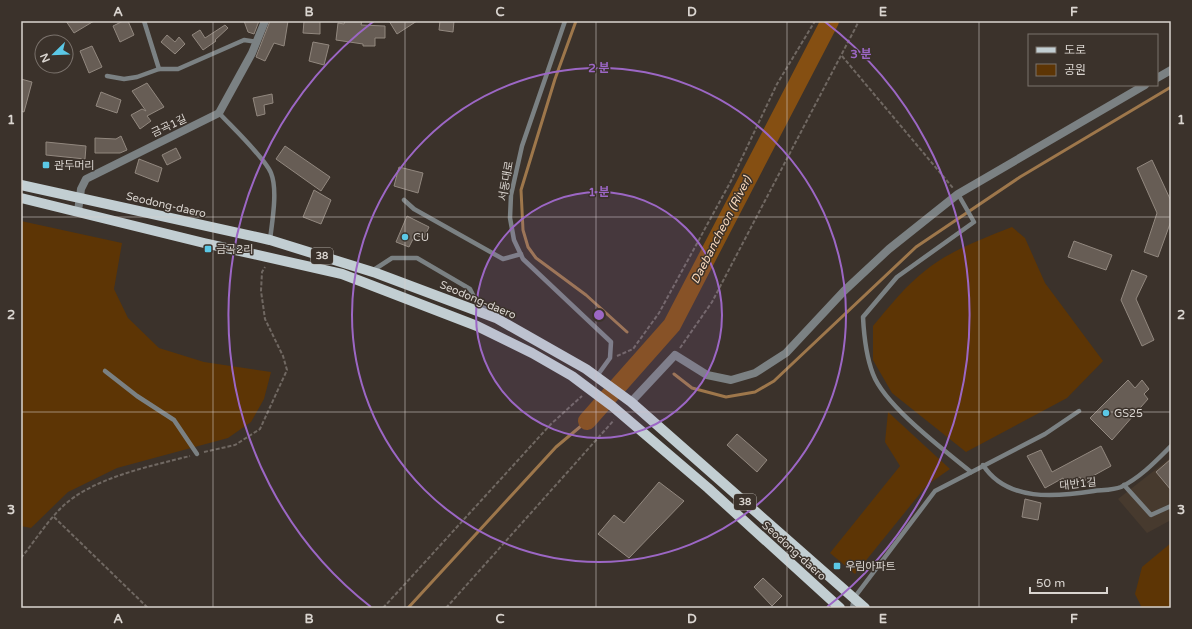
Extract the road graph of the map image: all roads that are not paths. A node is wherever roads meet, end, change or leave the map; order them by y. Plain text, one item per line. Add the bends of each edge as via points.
1 (144, 21) edge
2 (265, 21) edge
3 (563, 22) edge
4 (257, 42) junction
5 (159, 69) junction
6 (1171, 70) edge
7 (107, 76) dead end
8 (1158, 77) edge
9 (1143, 86) edge
10 (219, 113) junction
11 (21, 185) edge
12 (958, 194) junction
13 (21, 198) edge
14 (81, 198) junction
15 (404, 200) dead end
16 (78, 211) junction
17 (270, 240) junction
18 (521, 254) junction
19 (371, 271) junction
20 (496, 318) junction
21 (105, 371) dead end
22 (599, 379) junction
23 (627, 400) junction
24 (1079, 411) dead end
25 (1171, 446) edge
26 (197, 454) dead end
27 (982, 465) junction
28 (971, 472) junction
29 (1124, 485) junction
30 (1171, 506) edge
31 (853, 603) edge
32 (840, 608) edge
33 (865, 608) edge

1 - 5 lane
2 - 4 street
3 - 18 lane, 서동대로 via 522,146 511,195 510,218 514,240
4 - 5 lane via 244,40 178,69
4 - 10 street
5 - 7 lane via 124,79
6 - 8 street
9 - 12 street
10 - 14 street, 금곡1길 via 86,179 81,189
10 - 17 lane via 271,173 275,204
11 - 14 main road, Seodong-daero / 38
12 - 23 street via 889,249 844,291 786,353 755,373 731,380 707,375 675,355
12 - 28 lane via 974,222 897,277 863,317 865,347 873,376 886,396 931,440
13 - 16 main road, Seodong-daero / 38
14 - 16 street, 금곡1길
14 - 17 main road, Seodong-daero / 38
15 - 18 lane via 414,209 503,259
16 - 32 main road, Seodong-daero / 38 via 342,274 477,326 532,353 612,406 708,488
17 - 19 main road, Seodong-daero / 38
18 - 22 lane, 서동대로 via 545,281 611,342 610,358
19 - 20 main road, Seodong-daero / 38
19 - 20 lane via 392,258 417,258 470,289 476,301
20 - 22 main road, Seodong-daero / 38
21 - 26 lane via 174,420
22 - 23 main road, Seodong-daero / 38
23 - 31 main road, Seodong-daero / 38
24 - 27 lane via 1045,434
25 - 29 lane, 대반1길 via 1144,472
27 - 28 lane
27 - 29 lane, 대반1길 via 990,476 1013,490 1041,496 1076,494
28 - 31 lane via 936,491
29 - 30 lane via 1151,515
31 - 33 main road, Seodong-daero / 38

